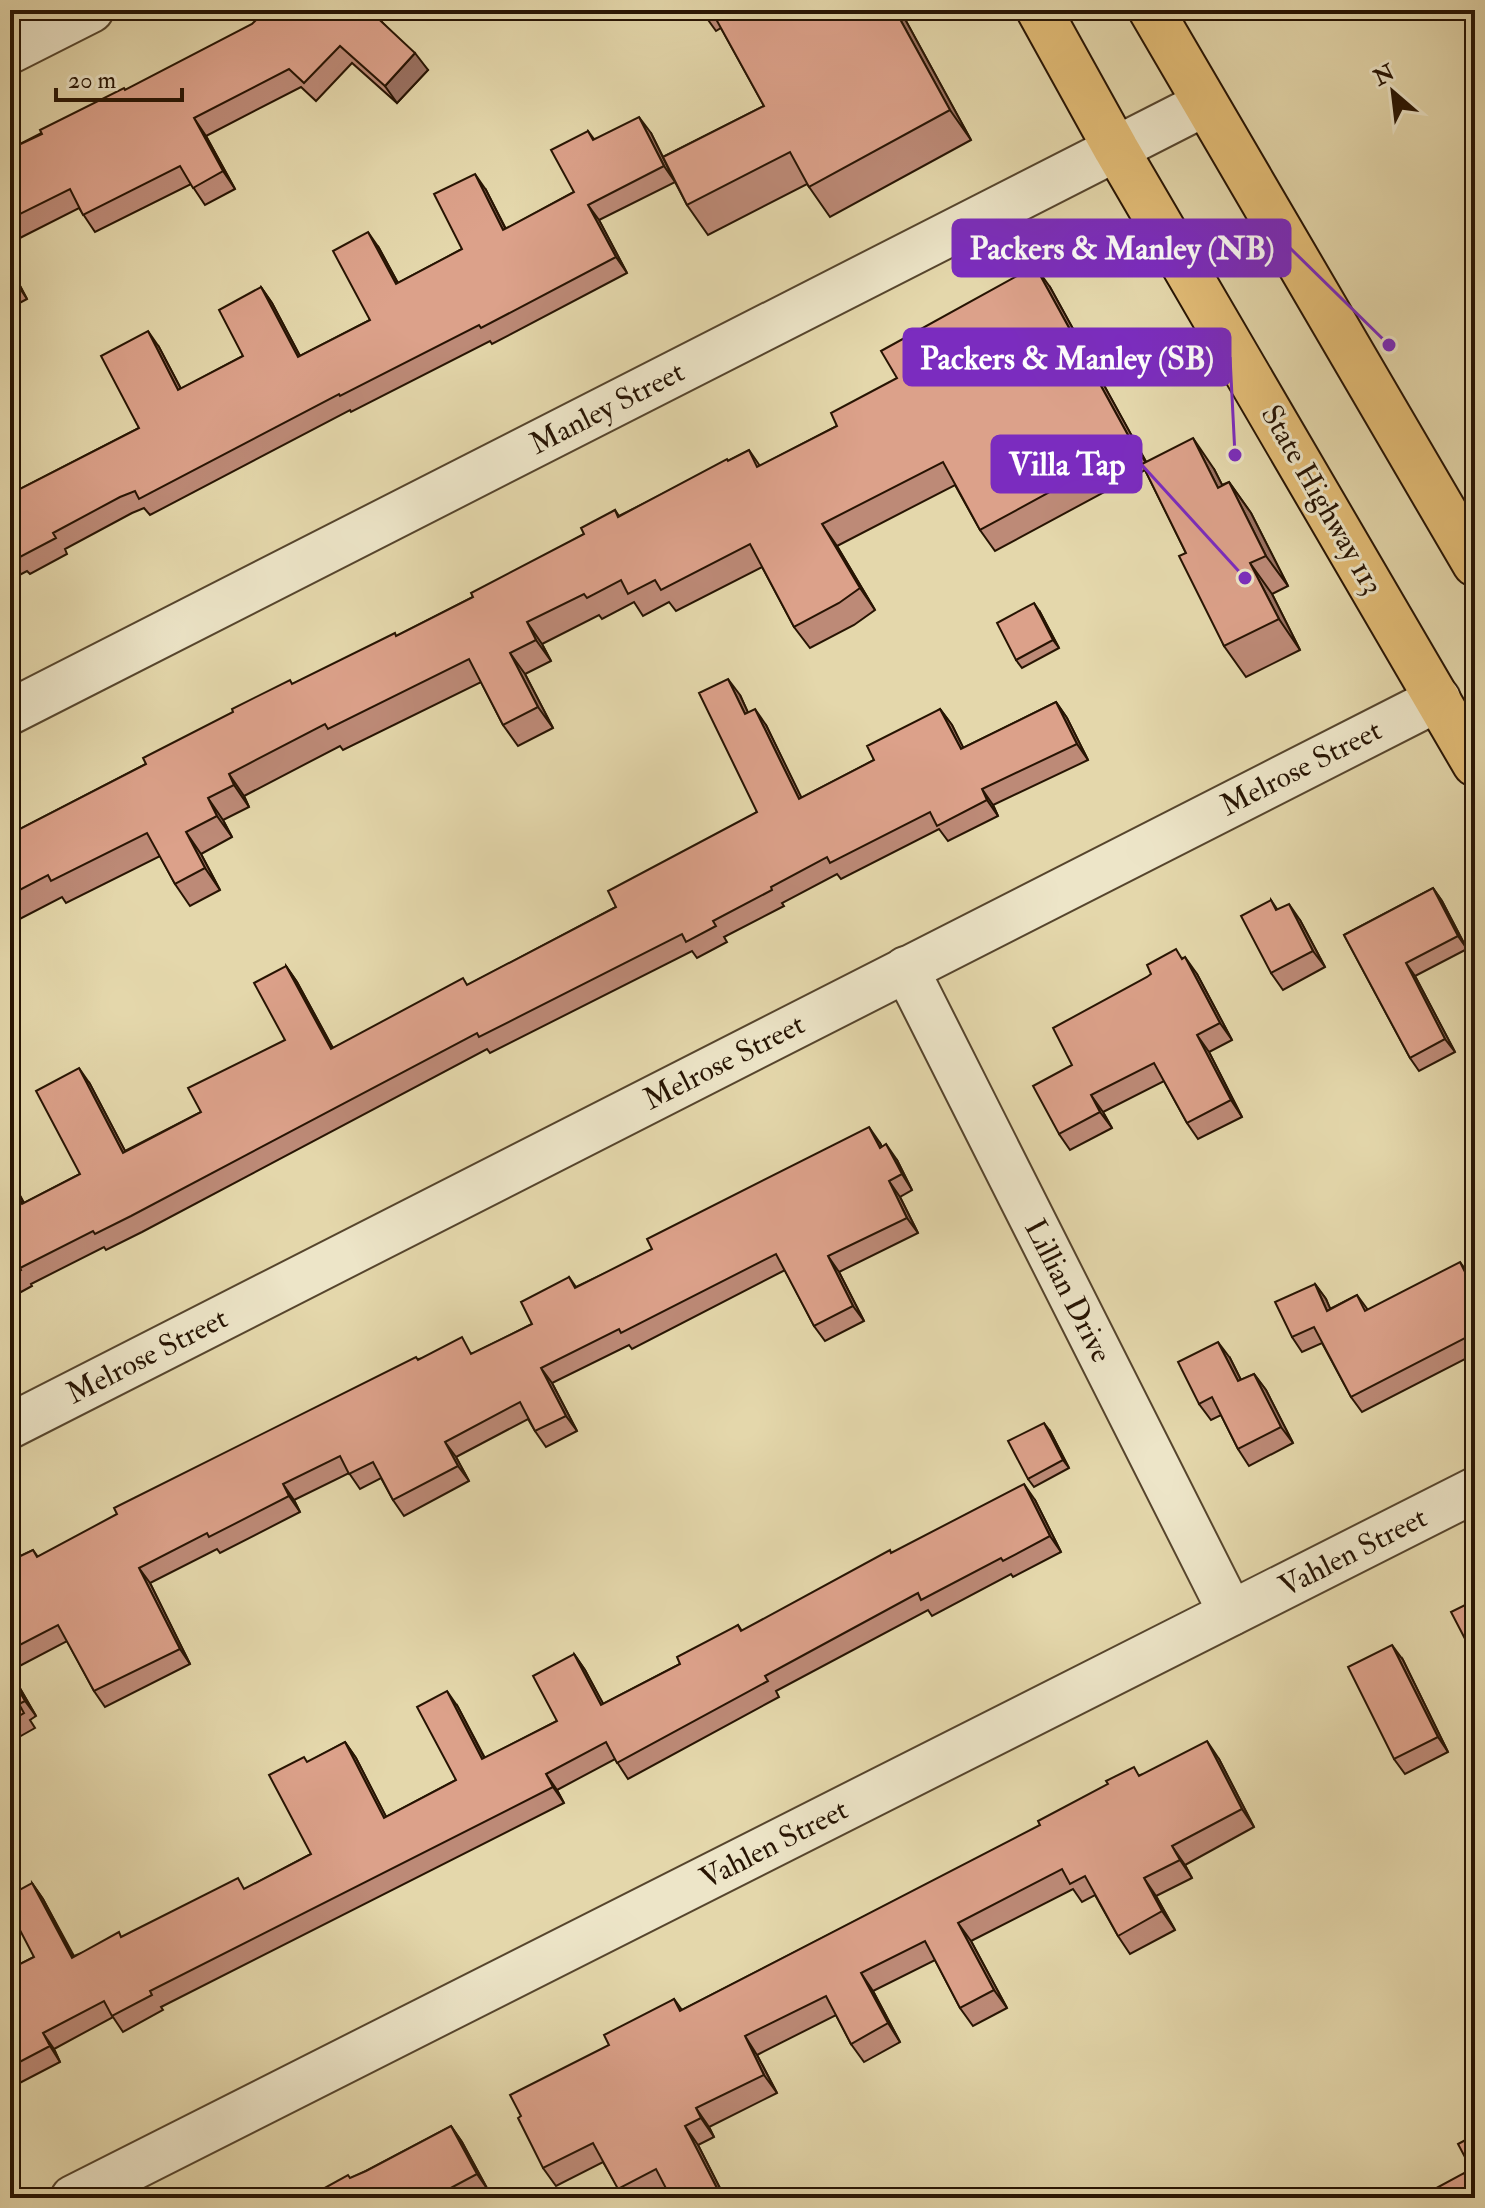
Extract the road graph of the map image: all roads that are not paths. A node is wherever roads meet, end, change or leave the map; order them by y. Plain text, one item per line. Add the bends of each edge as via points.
1 (91, 10) edge
2 (1039, 10) edge
3 (1151, 10) edge
4 (10, 51) edge
5 (1204, 104) junction
6 (1116, 149) junction
7 (1475, 564) edge
8 (1438, 699) junction
9 (10, 712) edge
10 (1475, 764) edge
11 (906, 969) junction
12 (10, 1426) edge
13 (1475, 1490) edge
14 (1231, 1613) junction
15 (73, 2198) edge

1 - 4 street
2 - 6 main road, State Highway 113
3 - 5 main road
5 - 6 street, Manley Street
5 - 7 main road
6 - 8 main road, State Highway 113
6 - 9 street, Manley Street
8 - 10 main road, State Highway 113
8 - 11 street, Melrose Street
11 - 12 street, Melrose Street
11 - 14 street, Lillian Drive
13 - 14 street, Vahlen Street
14 - 15 street, Vahlen Street

